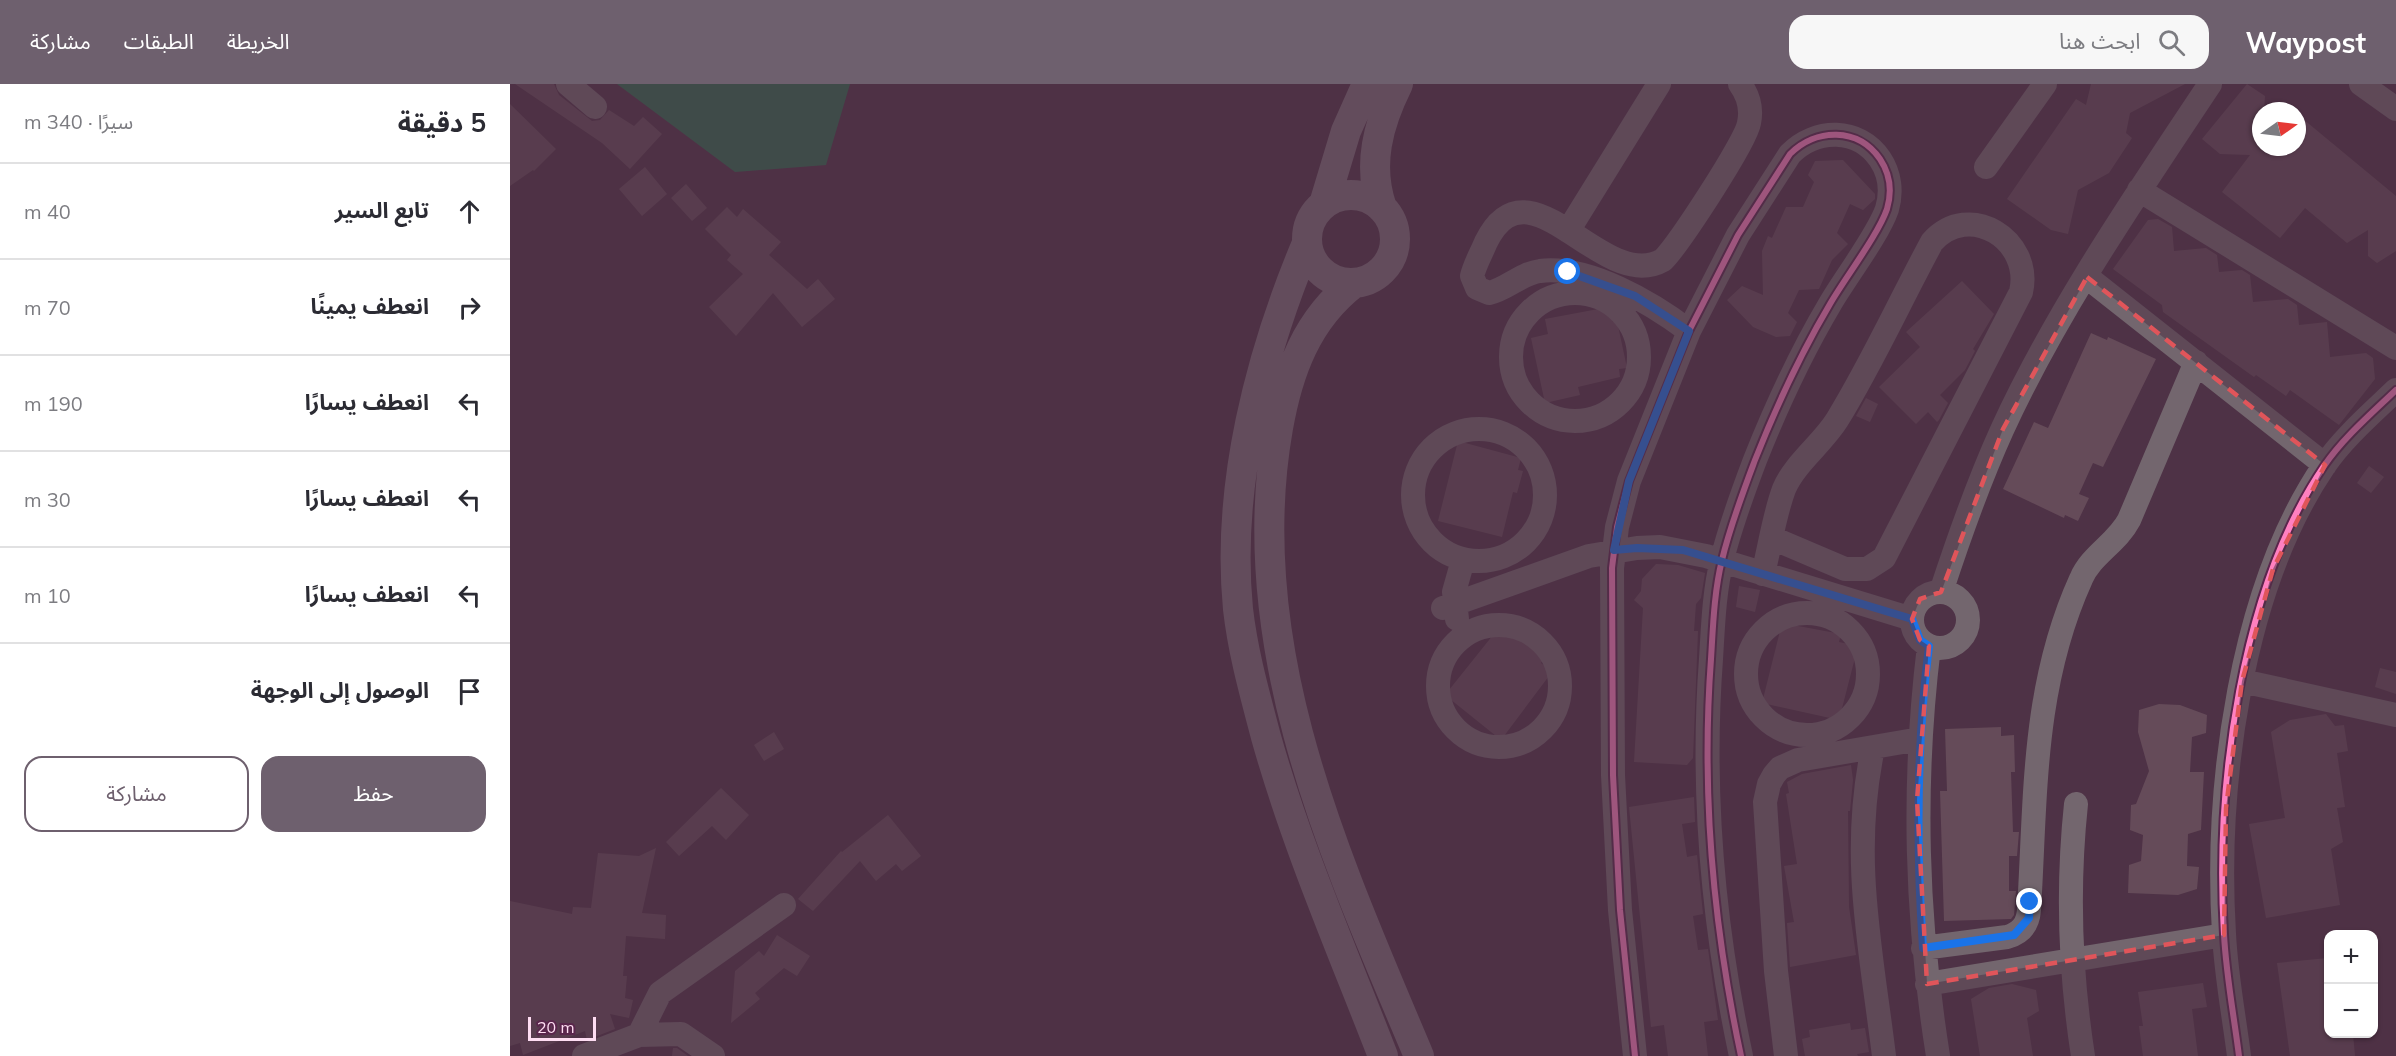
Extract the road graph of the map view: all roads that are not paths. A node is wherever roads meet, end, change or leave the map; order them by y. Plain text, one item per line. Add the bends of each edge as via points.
1 (568, 84) edge
2 (1367, 84) edge
3 (1398, 84) edge
4 (1659, 84) edge
5 (1740, 84) edge
6 (2045, 84) edge
7 (2210, 84) edge
8 (2361, 84) edge
9 (595, 107) dead end
10 (2396, 109) edge
11 (1986, 167) dead end
12 (2139, 190) junction
13 (1324, 204) junction
14 (1382, 208) junction
15 (1568, 231) junction
16 (1307, 243) junction
17 (2087, 277) junction
18 (1354, 283) junction
19 (1689, 331) junction
20 (2396, 348) edge
21 (2196, 362) junction
22 (2396, 390) edge
23 (1541, 411) junction
24 (1523, 445) junction
25 (2325, 465) junction
26 (1772, 538) junction
27 (1614, 550) junction
28 (1463, 560) junction
29 (1722, 561) junction
30 (1763, 573) junction
31 (1941, 592) junction
32 (1449, 606) junction
33 (1832, 606) junction
34 (1912, 619) junction
35 (1464, 636) junction
36 (1929, 646) junction
37 (2242, 681) junction
38 (2396, 715) edge
39 (1920, 739) junction
40 (1873, 748) junction
41 (2076, 804) dead end
42 (784, 905) dead end
43 (2224, 935) junction
44 (1923, 948) junction
45 (2072, 960) junction
46 (1927, 984) junction
47 (639, 1035) junction
48 (584, 1056) edge
49 (713, 1056) edge
50 (1383, 1056) edge
51 (1419, 1056) edge
52 (1635, 1056) edge
53 (1741, 1056) edge
54 (1786, 1056) edge
55 (1884, 1056) edge
56 (1938, 1056) edge
57 (2083, 1056) edge
58 (2239, 1056) edge

1 - 9 street
2 - 13 main road via 1346,131
3 - 14 main road via 1375,152 1374,176
4 - 15 street
5 - 15 street via 1750,111 1745,137 1663,260 1647,267 1629,266
6 - 11 street
7 - 12 street
8 - 10 street
12 - 17 street
12 - 20 street
13 - 14 main road via 1354,195 1370,199
13 - 16 main road via 1311,221
14 - 18 main road via 1392,225 1392,253 1377,275
15 - 19 street via 1532,212 1522,211 1503,218 1495,225 1474,267 1473,283 1489,293 1525,275 1568,272 1635,296
16 - 18 main road via 1310,256 1328,277
16 - 50 main road via 1281,312 1252,420 1237,530 1238,609 1252,687 1283,797
17 - 21 street
17 - 31 street via 2028,377 2003,429 1979,482
18 - 51 main road via 1315,324 1287,388 1271,481 1271,582 1286,683 1317,797 1336,857
19 - 27 street via 1629,481
19 - 29 street via 1738,235 1798,146 1820,135 1845,135 1856,138 1875,153 1888,174 1887,210 1796,366 1755,462
21 - 25 street
21 - 44 street via 2129,520 2116,541 2084,572 2060,635 2037,742 2029,918 2020,930 2007,937
22 - 25 street
23 - 23 street via 1523,394 1513,372 1512,348 1520,325 1535,307 1557,296 1581,294 1604,300 1623,315 1635,336 1639,360 1633,383 1619,403 1599,416 1563,420
23 - 24 street
24 - 28 street via 1538,465 1544,483 1545,502 1538,526 1522,546 1500,558
24 - 28 street via 1501,432 1464,430 1441,440 1420,464 1412,494 1417,519 1431,541
25 - 37 street via 2273,569
26 - 26 street via 1790,477 1828,435 1845,407 1932,242 1948,228 1968,224 2002,238 2019,256 2024,274 2021,292 1884,558 1867,569 1845,569
26 - 30 street
27 - 29 street via 1683,550
27 - 32 street
27 - 52 street via 1615,842
28 - 32 street
29 - 30 street
29 - 53 street via 1709,683 1708,806 1718,928
30 - 33 street
31 - 34 street via 1920,599
31 - 36 street via 1952,594 1967,609 1966,632 1951,646
32 - 35 street
33 - 33 street via 1862,646 1868,668 1862,701 1849,719 1830,731 1808,735 1786,731 1767,719 1753,701 1747,668 1752,647 1766,628 1785,616
33 - 34 street
34 - 36 street via 1920,640
35 - 35 street via 1485,627 1508,626 1530,633 1547,649 1557,670 1559,693 1552,715 1538,733 1518,744 1484,746 1463,736 1447,719 1439,697 1439,674 1448,653
36 - 39 street
37 - 38 street
37 - 43 street via 2226,808
39 - 40 street
39 - 44 street via 1917,862
40 - 54 street via 1789,764 1774,775 1766,793 1768,877
40 - 55 street via 1861,823 1861,874
41 - 45 street via 2070,882
42 - 47 street via 660,993
43 - 45 street
43 - 58 street
44 - 46 street
45 - 46 street
45 - 57 street
46 - 56 street
47 - 48 street
47 - 49 street via 681,1034

